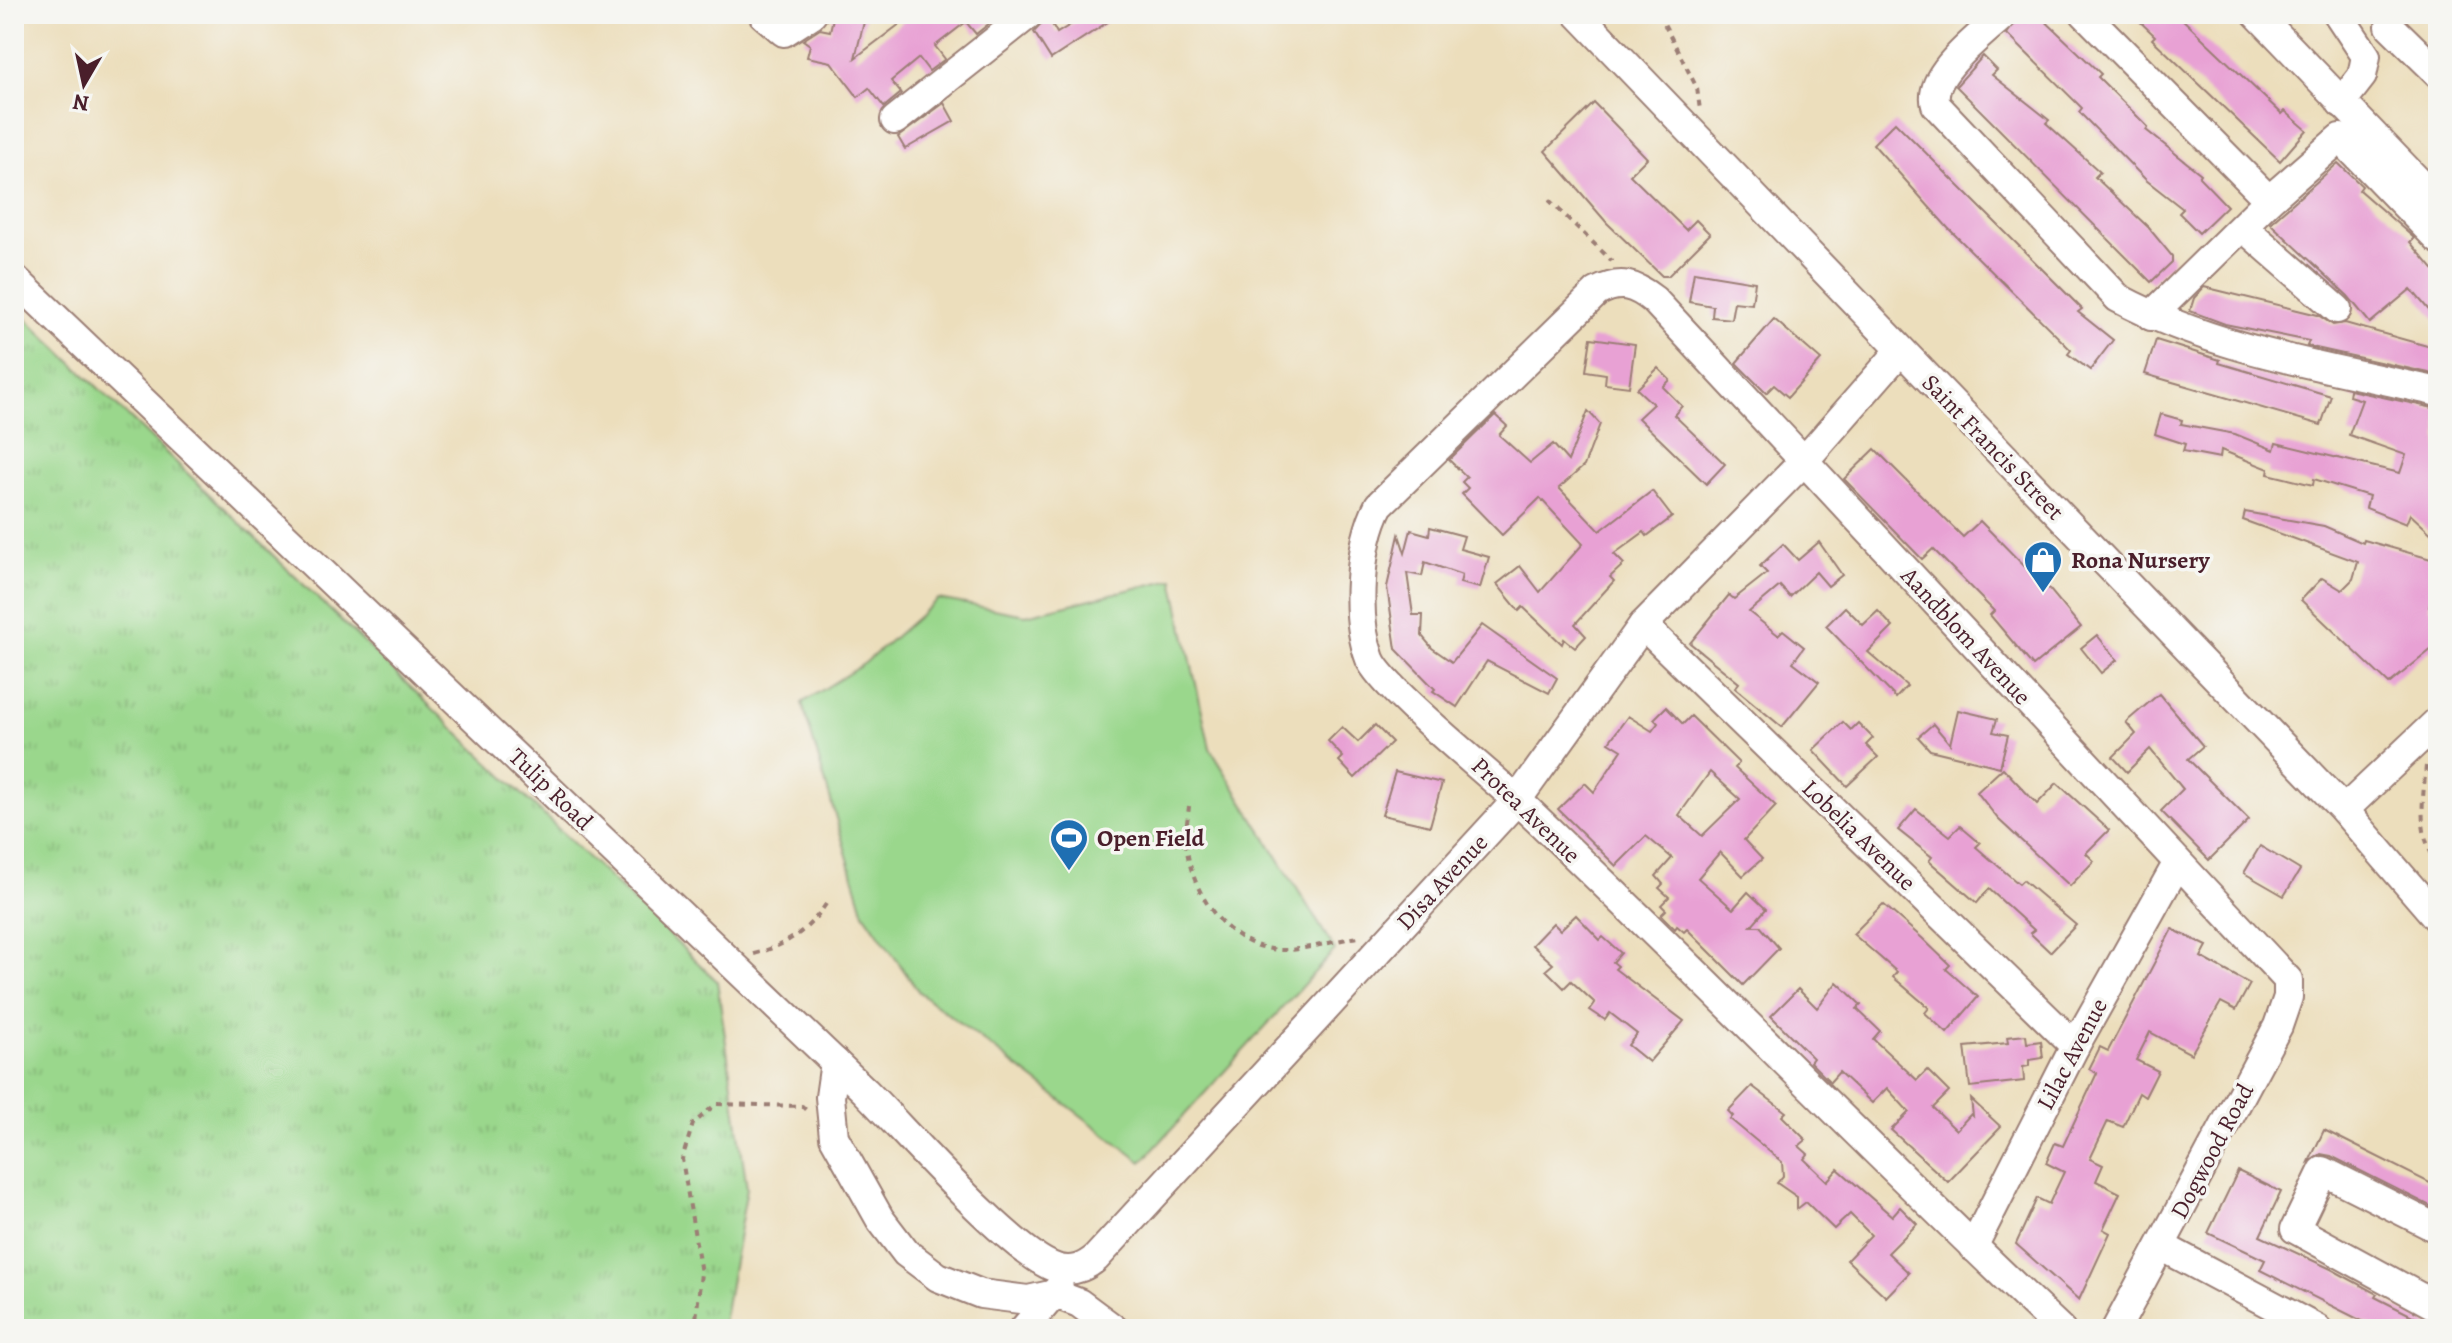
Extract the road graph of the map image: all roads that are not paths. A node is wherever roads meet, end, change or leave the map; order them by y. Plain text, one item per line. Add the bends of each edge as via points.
1 (763, 14) edge
2 (812, 14) edge
3 (1029, 14) edge
4 (1578, 14) edge
5 (2004, 14) edge
6 (2085, 14) edge
7 (2257, 14) edge
8 (2338, 14) edge
9 (2396, 20) edge
10 (2364, 50) junction
11 (2438, 73) edge
12 (2341, 103) junction
13 (895, 120) dead end
14 (2269, 200) junction
15 (2438, 202) edge
16 (2243, 227) junction
17 (2438, 239) edge
18 (14, 278) edge
19 (1646, 294) joint
20 (2337, 309) dead end
21 (2151, 316) junction
22 (1900, 351) junction
23 (2438, 392) edge
24 (1804, 461) junction
25 (1643, 625) junction
26 (2434, 725) edge
27 (1517, 800) junction
28 (2344, 810) junction
29 (2177, 864) junction
30 (2438, 919) edge
31 (2280, 970) joint
32 (2075, 1046) junction
33 (835, 1062) junction
34 (2438, 1229) edge
35 (2161, 1246) junction
36 (1973, 1247) junction
37 (1063, 1282) junction
38 (2438, 1307) edge
39 (1024, 1329) edge
40 (1114, 1329) edge
41 (2060, 1329) edge
42 (2116, 1329) edge
43 (2317, 1329) edge

1 - 2 street via 784,32
3 - 13 street
4 - 22 street, Saint Francis Street
5 - 21 street via 1938,77 1934,96 1939,111 2118,298
6 - 14 street
7 - 12 street
8 - 10 street
9 - 10 street
9 - 11 street
10 - 12 street via 2362,76
12 - 15 street
14 - 16 street
14 - 17 street via 2340,138
16 - 20 street
16 - 21 street
18 - 33 street, Tulip Road
19 - 24 street, Aandblom Avenue
19 - 27 street, Protea Avenue via 1614,283 1597,292 1396,486 1368,527 1362,601 1370,660
21 - 23 street via 2254,352
22 - 24 street, Disa Avenue
22 - 28 street, Saint Francis Street
24 - 25 street, Disa Avenue
24 - 29 street, Aandblom Avenue
25 - 27 street, Disa Avenue
25 - 32 street, Lobelia Avenue
26 - 28 street
27 - 36 street, Protea Avenue
27 - 37 street, Disa Avenue via 1096,1258
28 - 30 street, Saint Francis Street
29 - 31 street, Aandblom Avenue
29 - 32 street, Lilac Avenue
31 - 35 street, Dogwood Road via 2290,988 2278,1026
32 - 36 street, Lilac Avenue
33 - 37 street, Tulip Road via 999,1227
33 - 37 street via 830,1097 834,1137 880,1219 906,1253 938,1277 981,1294 1028,1300
34 - 38 street via 2323,1171 2295,1229
35 - 42 street, Dogwood Road
35 - 43 street
36 - 41 street, Protea Avenue
37 - 39 street
37 - 40 street, Tulip Road via 1079,1303

